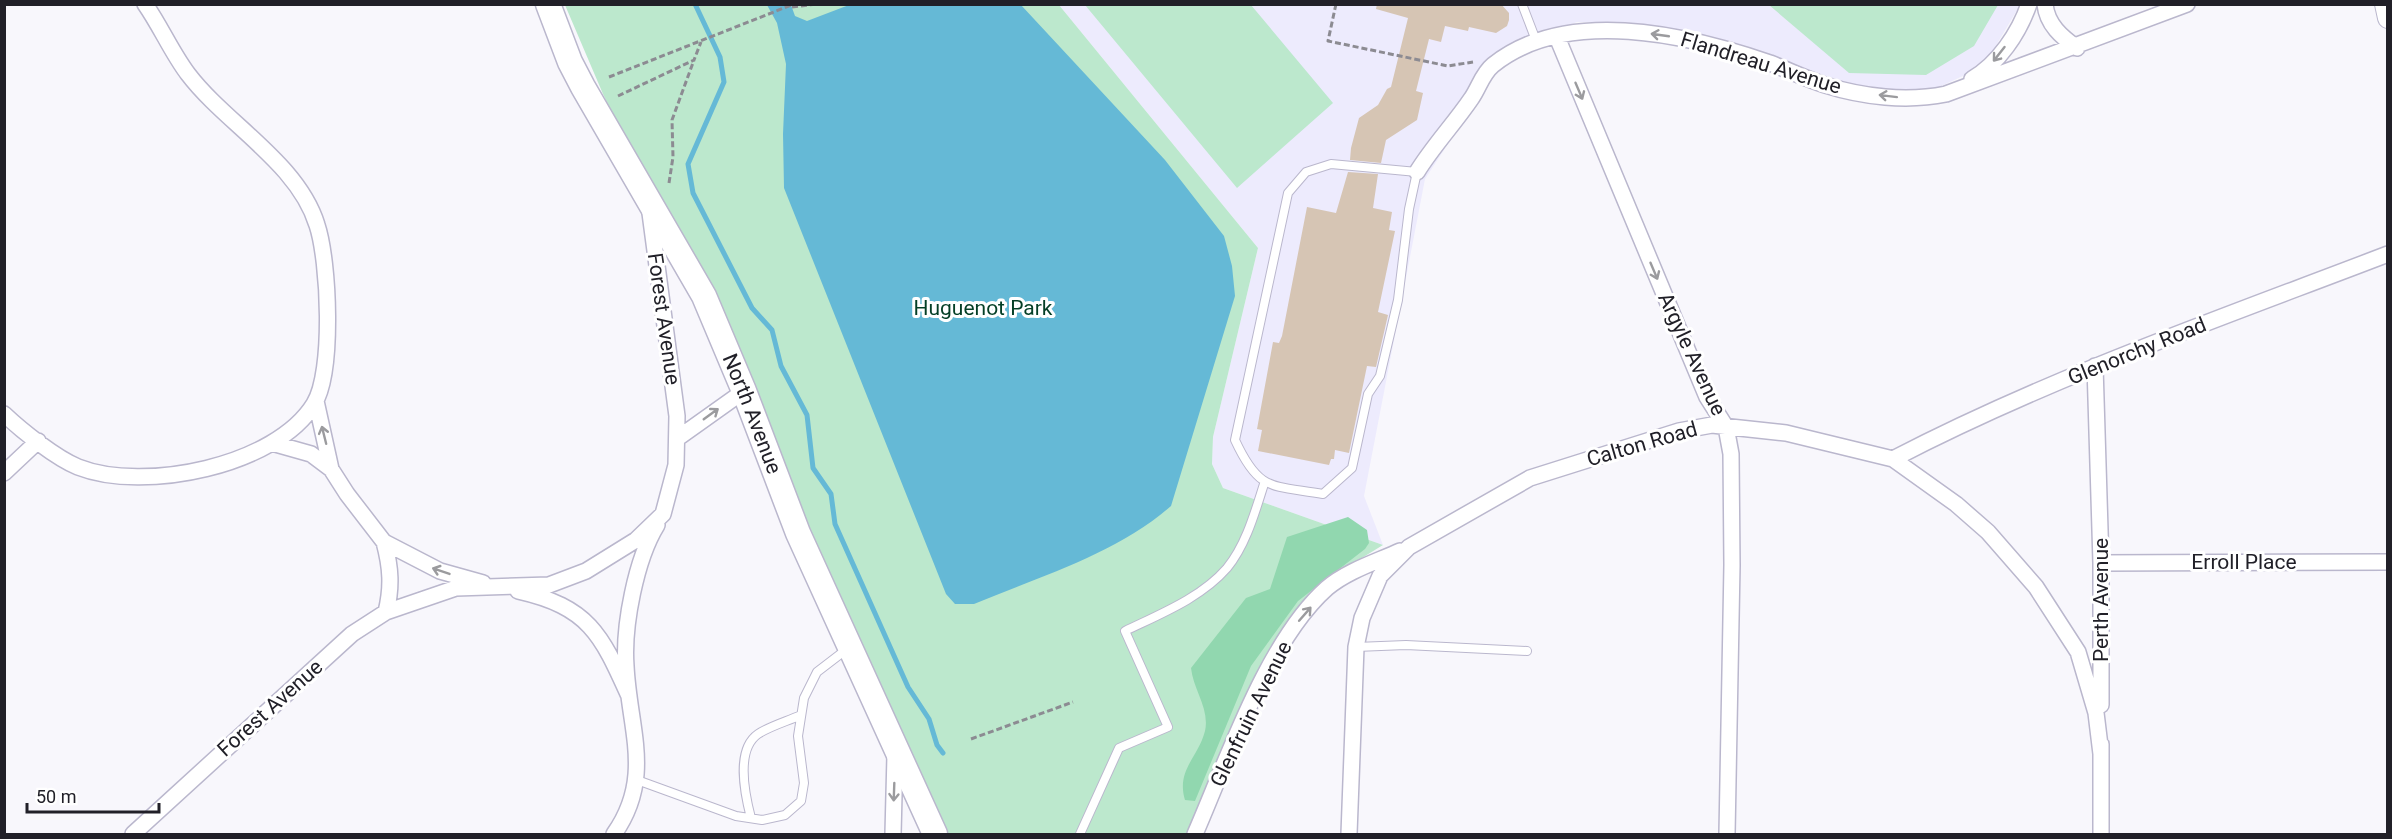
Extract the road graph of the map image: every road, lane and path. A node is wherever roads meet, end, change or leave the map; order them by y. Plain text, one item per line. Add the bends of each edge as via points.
1 (548, 4) edge
2 (817, 4) edge
3 (1336, 4) edge
4 (1522, 4) edge
5 (2029, 4) edge
6 (2045, 4) edge
7 (2187, 4) edge
8 (2385, 4) edge
9 (150, 6) edge
10 (793, 6) edge
11 (2388, 18) edge
12 (1557, 37) junction
13 (701, 42) junction
14 (1537, 43) junction
15 (2077, 48) junction
16 (694, 60) junction
17 (1478, 61) dead end
18 (609, 77) dead end
19 (1946, 94) junction
20 (618, 96) dead end
21 (1417, 172) junction
22 (669, 183) dead end
23 (649, 200) junction
24 (2388, 254) edge
25 (2095, 366) junction
26 (744, 391) junction
27 (316, 401) junction
28 (4, 414) edge
29 (1726, 427) junction
30 (678, 438) junction
31 (38, 441) junction
32 (272, 443) junction
33 (1893, 459) junction
34 (331, 468) junction
35 (4, 473) edge
36 (1264, 484) junction
37 (663, 514) junction
38 (384, 542) junction
39 (1408, 547) junction
40 (2388, 562) edge
41 (2101, 563) junction
42 (498, 587) junction
43 (386, 612) junction
44 (850, 646) junction
45 (1356, 647) junction
46 (1527, 651) dead end
47 (629, 696) junction
48 (1072, 702) dead end
49 (801, 715) junction
50 (971, 739) dead end
51 (895, 749) junction
52 (2100, 754) junction
53 (637, 780) junction
54 (750, 818) junction
55 (133, 834) edge
56 (614, 834) edge
57 (893, 834) edge
58 (935, 834) edge
59 (1080, 834) edge
60 (1195, 834) edge
61 (1349, 834) edge
62 (1727, 834) edge
63 (2101, 834) edge

1 - 23 main road, North Avenue via 570,62
2 - 10 path
3 - 17 path via 1328,41 1448,66
4 - 14 lane
5 -> 19 street via 2017,31 1997,58 1982,74
6 - 15 street via 2059,35
7 - 15 street, Flandreau Avenue
8 - 11 street
9 - 27 street via 189,74 302,192 317,224 327,289 328,335
10 - 13 path
12 - 14 street, Flandreau Avenue
19 -> 12 street, Flandreau Avenue via 1917,100 1825,85 1694,40 1634,31 1582,32
12 -> 29 street, Argyle Avenue via 1707,397
13 - 16 path
13 - 18 path
14 - 21 street, Flandreau Avenue via 1493,66
15 - 19 street, Flandreau Avenue
16 - 20 path
16 - 22 path via 672,120
21 - 36 lane via 1398,300 1380,376 1368,394 1352,468 1323,494
21 - 36 lane via 1318,166 1306,172 1288,193 1234,440 1245,462
23 - 26 main road, North Avenue via 704,296
23 - 30 street, Forest Avenue
24 - 25 street, Glenorchy Road
25 - 33 street, Glenorchy Road
25 - 41 street, Perth Avenue
30 -> 26 street
26 - 44 main road, North Avenue via 798,533
27 - 32 street via 288,434
34 -> 27 street
28 - 31 street
29 - 33 street, Calton Road via 1786,433
29 - 39 street, Calton Road via 1679,430 1530,478
29 - 62 street, Argyle Avenue via 1731,454 1732,565
30 - 37 street, Forest Avenue via 676,465
31 - 32 street via 78,467 162,478 194,473
31 - 35 street
32 - 34 street via 311,454
33 - 52 street, Calton Road via 1988,532 2037,587 2078,652 2096,713
34 - 38 street
36 - 59 lane via 1250,527 1227,568 1195,596 1125,631 1168,727 1119,748
37 - 42 street, Forest Avenue via 636,540 586,571 549,585
37 - 47 street via 652,533 637,578 625,640
42 -> 38 street via 440,571
38 - 43 street via 391,568
39 - 45 street, Calton Road via 1380,576 1362,618
60 -> 39 street, Glenfruin Avenue via 1266,671 1293,627 1326,589 1342,577
40 - 41 street, Erroll Place
41 - 52 street, Perth Avenue
42 - 43 street, Forest Avenue via 456,588
42 - 47 street via 543,597 591,625 607,647
43 - 55 street, Forest Avenue via 352,634
44 - 49 lane via 817,672 804,698
44 - 51 main road, North Avenue
45 - 46 lane via 1406,645
45 - 61 street, Calton Road
47 - 53 street via 635,725
48 - 50 path
49 - 54 lane via 758,735 746,749
49 - 54 lane via 801,801 785,815 762,820
51 -> 57 street
51 - 58 main road, North Avenue
52 - 63 street, Perth Avenue
53 - 54 lane
53 - 56 street via 631,802

